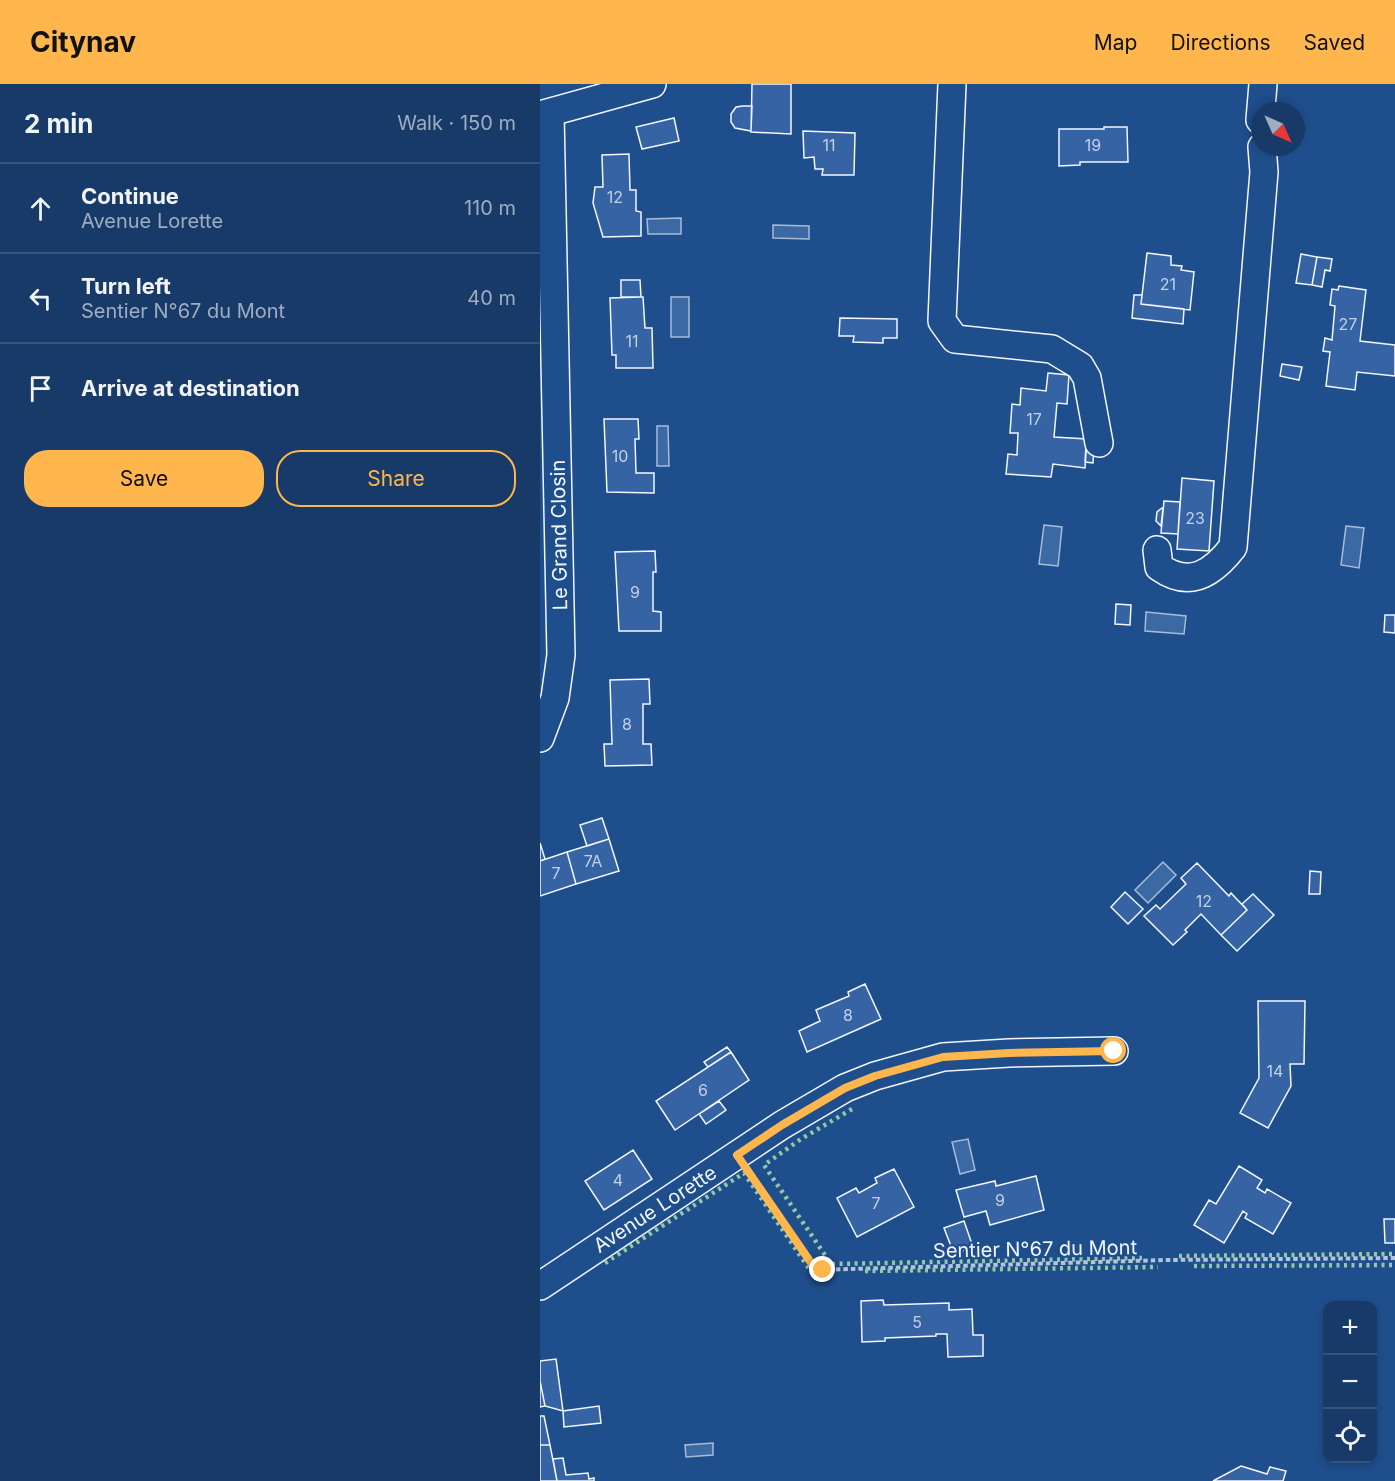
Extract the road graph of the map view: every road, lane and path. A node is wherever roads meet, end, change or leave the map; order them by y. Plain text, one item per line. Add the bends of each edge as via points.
1 (652, 84) edge
2 (952, 84) edge
3 (1263, 84) edge
4 (1262, 102) edge
5 (545, 114) edge
6 (1263, 156) edge
7 (1099, 443) dead end
8 (1157, 550) dead end
9 (540, 738) edge
10 (1114, 1051) dead end
11 (737, 1155) junction
12 (1395, 1258) edge
13 (540, 1286) edge

1 - 5 street
2 - 7 street via 942,321 955,339 1052,349 1080,366 1087,378
3 - 4 street
5 - 9 street, Le Grand Closin via 561,656 555,698
6 - 8 street via 1233,547 1197,578 1169,574 1159,567
10 - 11 street, Avenue Lorette via 943,1057 845,1088
11 - 12 path, Sentier N°67 du Mont via 816,1270
11 - 13 street, Avenue Lorette

